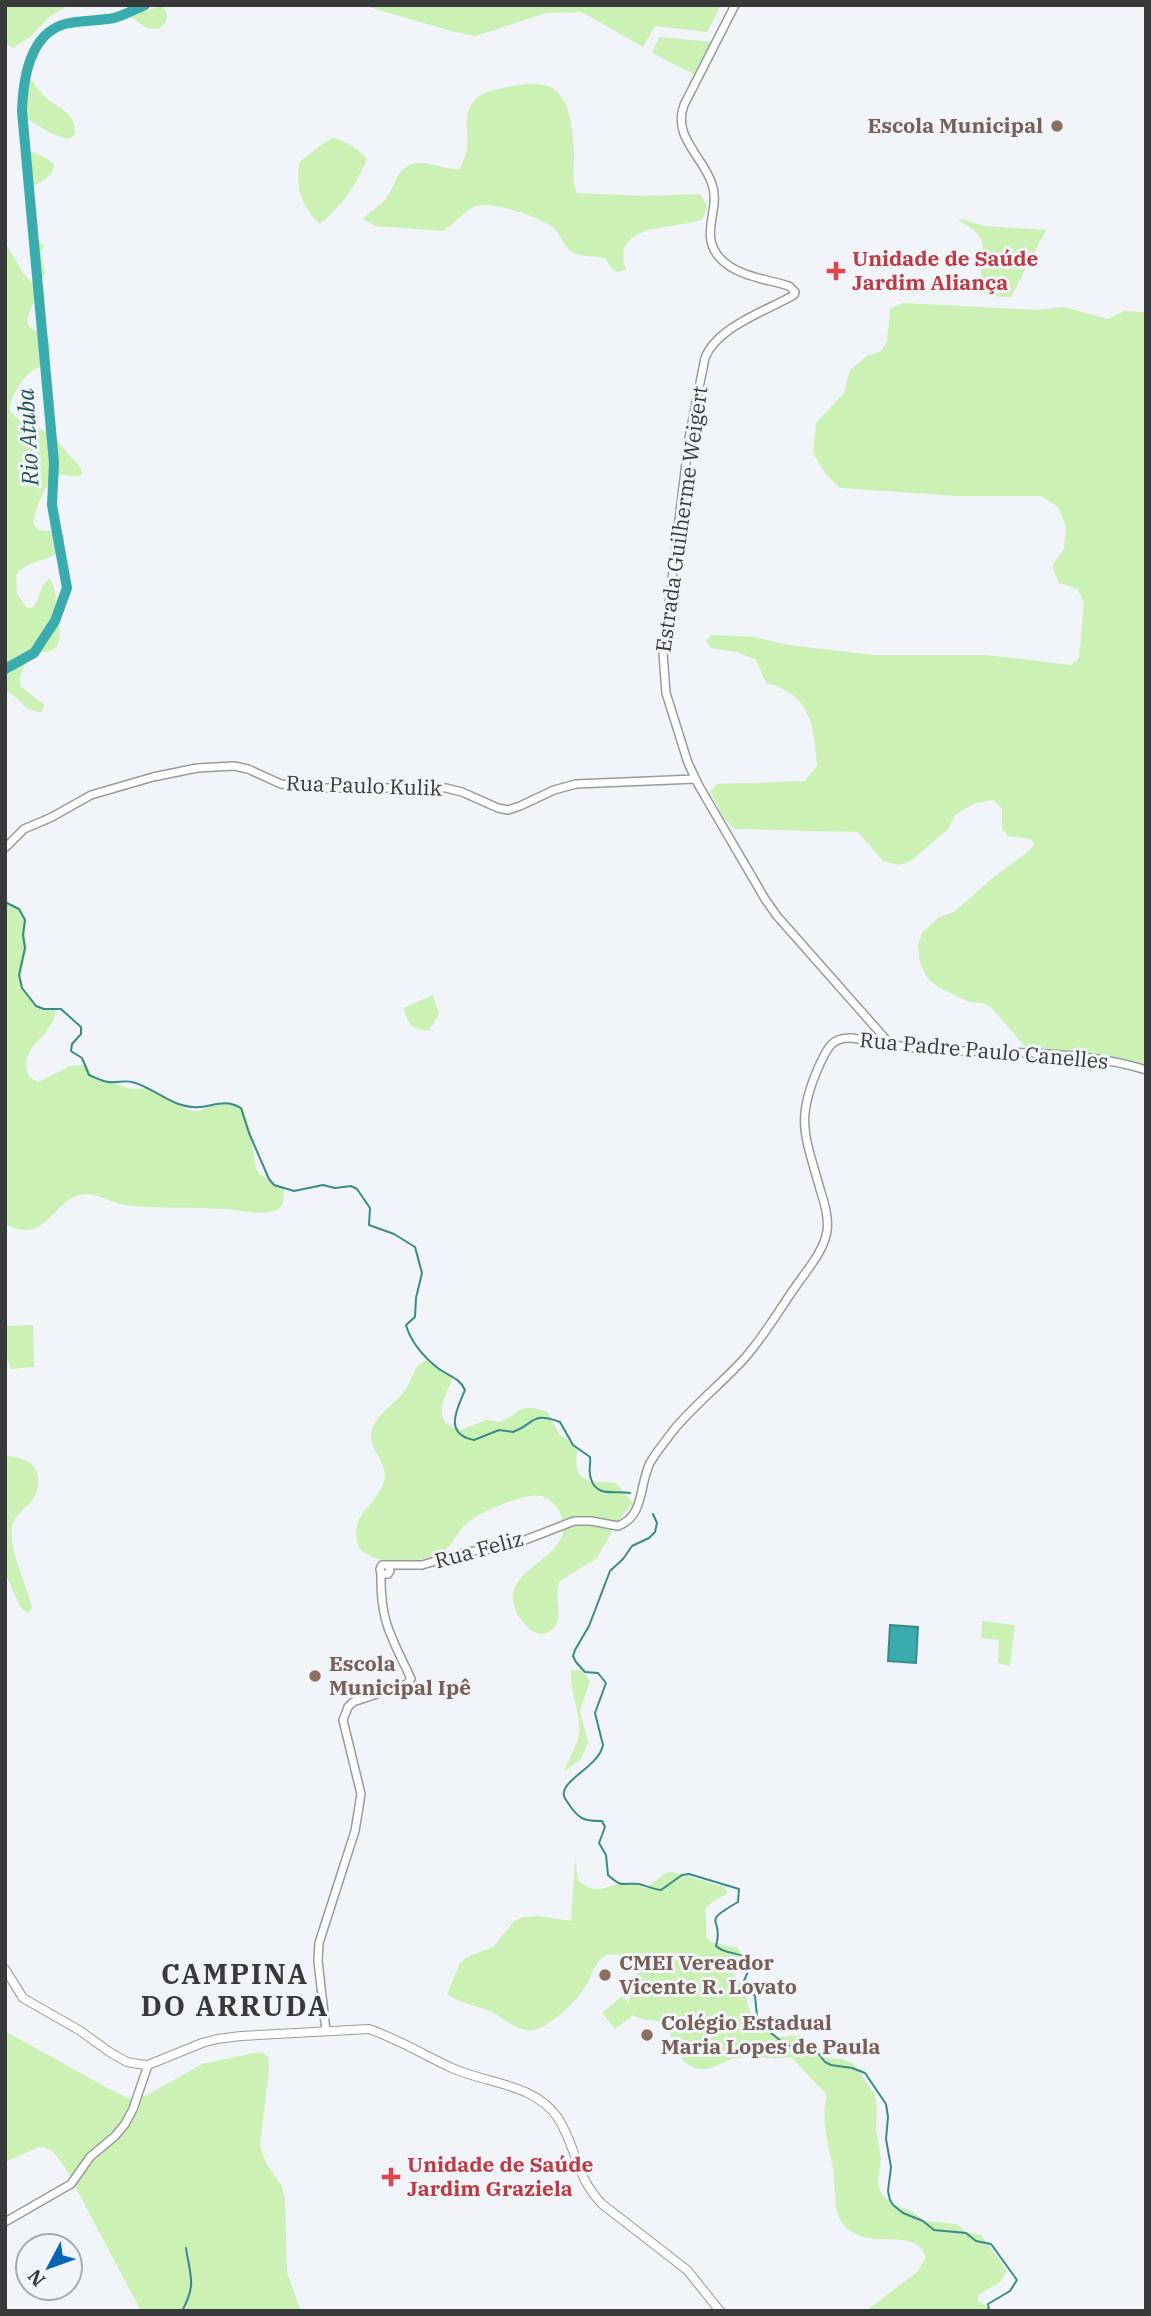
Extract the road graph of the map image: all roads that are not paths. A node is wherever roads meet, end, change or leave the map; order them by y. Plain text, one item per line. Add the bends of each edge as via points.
1 (735, 5) edge
2 (695, 779) junction
3 (5, 848) edge
4 (890, 1044) junction
5 (1146, 1070) edge
6 (627, 1521) joint
7 (5, 1969) edge
8 (326, 2031) junction
9 (148, 2065) junction
10 (5, 2222) edge
11 (720, 2311) edge

1 - 2 street, Estrada Guilherme Weigert via 684,105 682,128 712,184 709,235 714,251 737,271 789,286 795,292 715,341 705,358 695,402 663,668 669,703
2 - 3 street, Rua Paulo Kulik via 576,784 508,810 446,788 307,788 281,784 234,766 197,768 91,795 24,829
2 - 4 street, Estrada Guilherme Weigert via 773,910
4 - 5 street, Rua Padre Paulo Canelles via 1069,1057
4 - 6 street, Rua Padre Paulo Canelles via 843,1038 828,1046 808,1090 803,1120 827,1217 825,1237 749,1352 654,1457 636,1511
6 - 8 street, Rua Feliz via 614,1526 574,1521 507,1547 387,1571 380,1592 383,1614 411,1679 353,1702 343,1720 361,1794 355,1830 319,1943
7 - 9 main road via 23,1998 127,2062
8 - 9 main road via 217,2039
8 - 11 main road via 369,2029 455,2070 529,2093 543,2102 557,2118 591,2193 687,2270
9 - 10 street via 133,2109 115,2136 90,2157 71,2184

